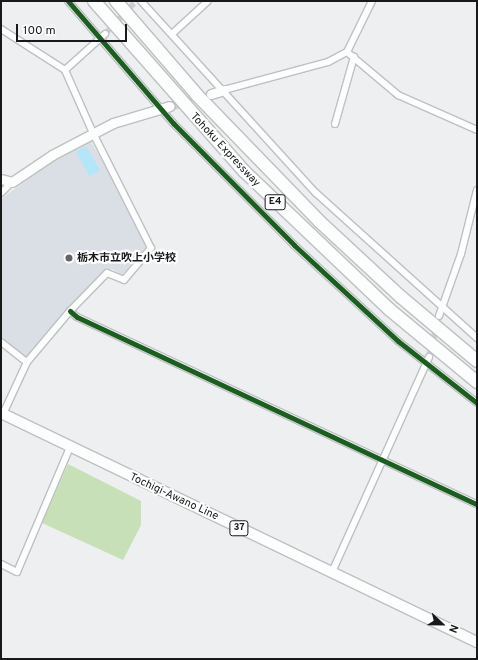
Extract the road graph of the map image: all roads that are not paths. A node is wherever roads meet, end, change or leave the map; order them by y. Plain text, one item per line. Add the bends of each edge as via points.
1 (68, 1) edge
2 (94, 1) edge
3 (116, 1) edge
4 (141, 1) edge
5 (208, 1) edge
6 (372, 1) edge
7 (1, 29) edge
8 (173, 33) junction
9 (105, 34) tunnel mouth
10 (97, 38) junction
11 (346, 52) junction
12 (354, 57) junction
13 (65, 70) junction
14 (224, 90) junction
15 (211, 94) tunnel mouth
16 (166, 107) junction
17 (335, 124) dead end
18 (477, 130) edge
19 (92, 133) junction
20 (1, 179) edge
21 (12, 182) junction
22 (477, 190) edge
23 (1, 193) edge
24 (440, 308) junction
25 (70, 311) junction
26 (439, 316) tunnel mouth
27 (477, 338) edge
28 (1, 342) edge
29 (429, 357) tunnel mouth
30 (477, 361) edge
31 (27, 362) junction
32 (427, 365) junction
33 (477, 382) edge
34 (477, 403) edge
35 (2, 414) edge
36 (70, 447) junction
37 (384, 461) junction
38 (477, 504) edge
39 (1, 564) edge
40 (332, 572) junction
41 (477, 642) edge

1 - 10 street
2 - 33 highway, Tohoku Expressway / E4 via 245,172 390,310
3 - 30 highway, Tohoku Expressway / E4 via 197,95 288,191 368,268
4 - 8 street
5 - 8 street
6 - 11 street
7 - 13 street
8 - 14 street
9 - 10 street
10 - 13 street
10 - 16 street
11 - 12 street
11 - 14 street via 328,62
12 - 17 street
12 - 18 street via 398,95
13 - 19 street
14 - 15 street
14 - 24 street via 316,193
16 - 19 street via 113,123
16 - 32 street via 294,246
19 - 21 street
19 - 25 street via 151,248 124,280 107,273
20 - 21 street
21 - 23 street
22 - 24 street via 461,254
24 - 26 street
24 - 27 street
25 - 31 street
25 - 37 street via 77,317
28 - 31 street
29 - 32 street
31 - 35 street
32 - 34 street
32 - 37 street
35 - 36 main road, Tochigi-Awano Line / 37
36 - 39 street via 17,572
36 - 40 main road, Tochigi-Awano Line / 37
37 - 38 street
37 - 40 street
40 - 41 main road, Tochigi-Awano Line / 37

